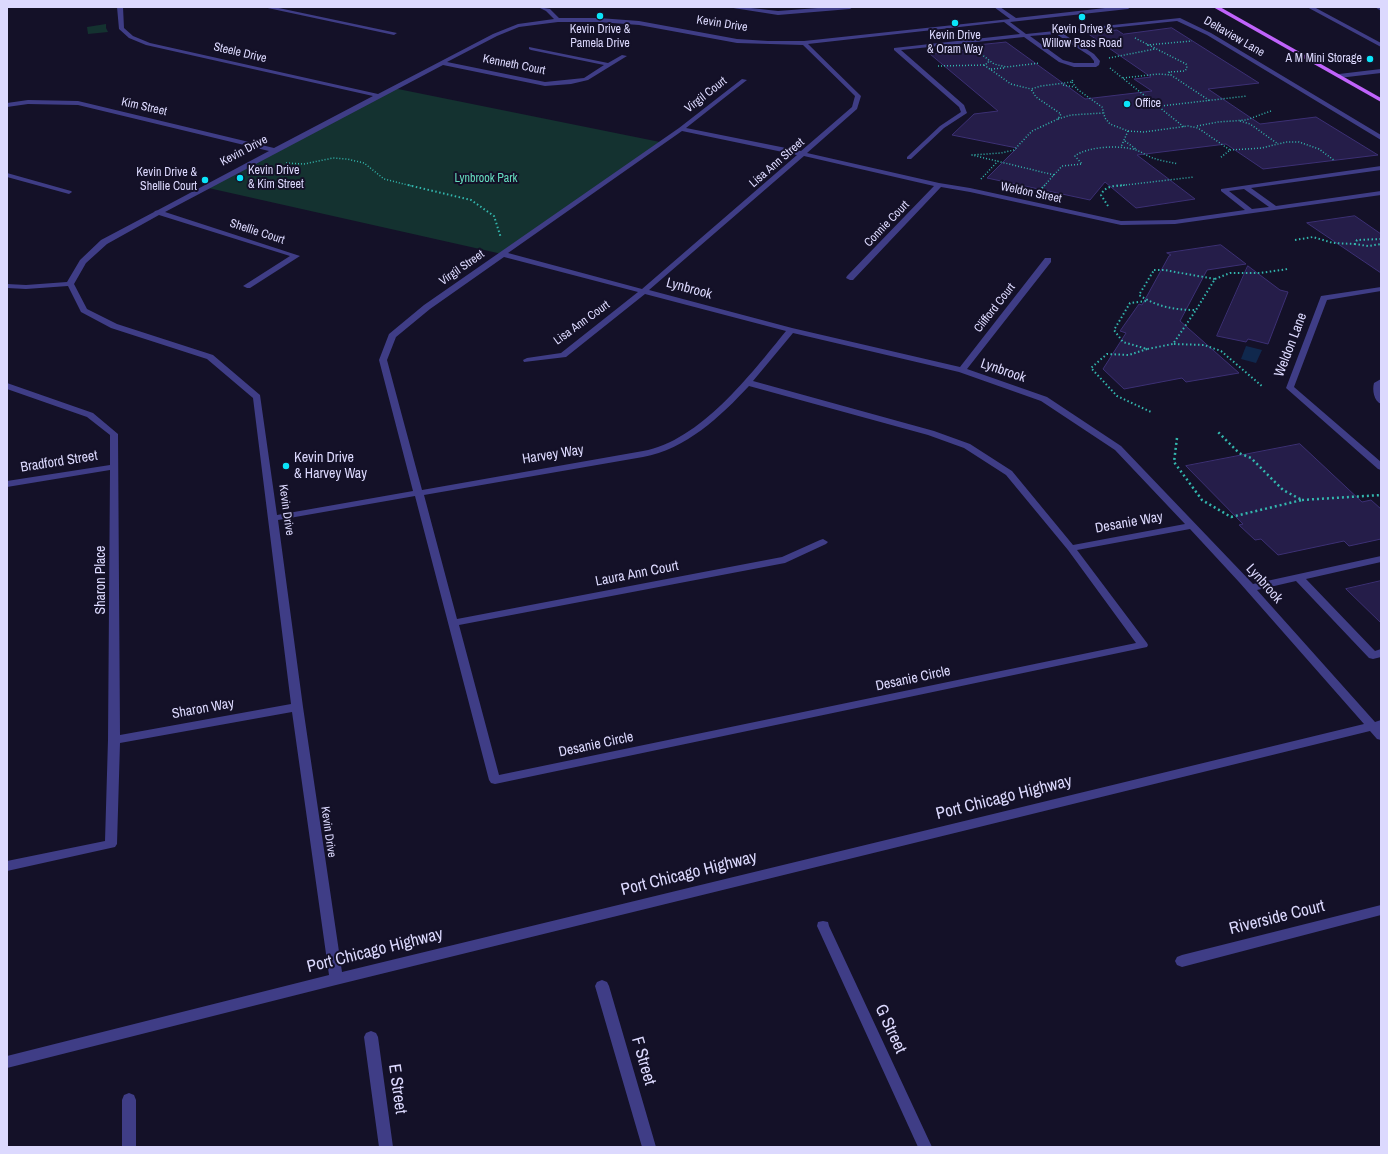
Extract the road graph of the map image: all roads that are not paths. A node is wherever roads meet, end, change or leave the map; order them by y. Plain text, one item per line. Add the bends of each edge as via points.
1 (120, 7) edge
2 (266, 7) edge
3 (541, 7) edge
4 (730, 7) edge
5 (850, 7) edge
6 (997, 7) edge
7 (1128, 7) edge
8 (1216, 7) edge
9 (1310, 7) edge
10 (1378, 7) edge
11 (828, 8) edge
12 (1381, 9) edge
13 (558, 20) junction
14 (1015, 20) junction
15 (1006, 21) junction
16 (1031, 23) junction
17 (1056, 31) junction
18 (1044, 32) junction
19 (394, 33) dead end
20 (1024, 35) junction
21 (804, 43) junction
22 (1381, 44) edge
23 (531, 48) dead end
24 (624, 56) dead end
25 (443, 62) junction
26 (610, 65) junction
27 (1381, 71) edge
28 (1339, 76) junction
29 (744, 80) dead end
30 (379, 96) junction
31 (1381, 100) edge
32 (7, 105) edge
33 (681, 129) junction
34 (1381, 138) edge
35 (274, 150) junction
36 (804, 154) junction
37 (909, 158) dead end
38 (1381, 168) edge
39 (7, 175) edge
40 (939, 186) junction
41 (1245, 187) junction
42 (69, 192) dead end
43 (1381, 193) edge
44 (1275, 208) junction
45 (157, 212) junction
46 (1250, 212) junction
47 (502, 254) junction
48 (1048, 260) dead end
49 (850, 278) dead end
50 (70, 284) junction
51 (7, 286) edge
52 (247, 286) dead end
53 (1381, 289) edge
54 (644, 291) junction
55 (791, 330) junction
56 (527, 360) dead end
57 (962, 370) junction
58 (1381, 382) edge
59 (749, 383) junction
60 (7, 386) edge
61 (1381, 401) edge
62 (115, 467) junction
63 (1381, 467) edge
64 (7, 484) edge
65 (419, 492) junction
66 (274, 518) junction
67 (1192, 526) junction
68 (823, 542) dead end
69 (1071, 548) junction
70 (1381, 559) edge
71 (1299, 578) junction
72 (1251, 588) junction
73 (453, 623) junction
74 (1381, 653) edge
75 (298, 707) junction
76 (1377, 725) edge
77 (1381, 736) edge
78 (114, 740) junction
79 (7, 866) edge
80 (1381, 910) edge
81 (823, 926) dead end
82 (1182, 961) dead end
83 (336, 979) junction
84 (602, 986) dead end
85 (371, 1037) dead end
86 (7, 1062) edge
87 (129, 1100) dead end
88 (129, 1147) edge
89 (386, 1147) edge
90 (649, 1147) edge
91 (925, 1147) edge

1 - 30 street, Steele Drive via 121,28 131,37 148,44
2 - 19 street
3 - 13 street
4 - 11 street via 778,13
5 - 11 street
6 - 14 street
7 - 16 street, Kevin Drive
8 - 28 main road
9 - 22 street
10 - 12 street
13 - 21 street, Kevin Drive via 638,23 737,41
13 - 25 street, Kevin Drive via 518,26
14 - 15 street, Kevin Drive
14 - 16 street, Kevin Drive
15 - 20 street
15 - 21 street, Kevin Drive
16 - 18 street
17 - 18 street, Deltaview Lane
17 - 20 street via 1092,55 1096,63 1074,65 1061,61
17 - 34 street, Deltaview Lane via 1178,19 1209,34
18 - 20 street, Deltaview Lane
20 - 37 street, Deltaview Lane via 896,48 962,106 964,113 942,127
21 - 36 street, Lisa Ann Street via 858,96 855,108
23 - 26 street
24 - 26 street, Kenneth Court
25 - 26 street, Kenneth Court via 545,84 586,79
25 - 30 street, Kevin Drive
27 - 28 street
28 - 31 main road
29 - 33 street, Virgil Court
30 - 35 street, Kevin Drive
32 - 35 street, Kim Street via 28,102 78,103
33 - 36 street, Weldon Street
33 - 47 street, Virgil Street
35 - 45 street, Kevin Drive
36 - 40 street, Weldon Street
36 - 54 street, Lisa Ann Street
38 - 41 street
39 - 42 street
40 - 46 street, Weldon Street via 970,190 1120,223 1176,222
40 - 49 street, Connie Court
41 - 44 street
41 - 46 street via 1223,190
43 - 44 street, Weldon Street
44 - 46 street, Weldon Street
45 - 50 street, Kevin Drive via 104,242 83,262
45 - 52 street, Shellie Court via 296,256
47 - 54 street, Lynbrook
47 - 65 street, Virgil Street via 427,307 392,336 383,360
48 - 57 street, Clifford Court
50 - 51 street
50 - 66 street, Kevin Drive via 84,310 114,326 210,357 257,397
53 - 63 street, Weldon Lane via 1324,298 1290,388
54 - 55 street, Lynbrook
54 - 56 street, Lisa Ann Court via 563,355
55 - 57 street, Lynbrook
55 - 59 street, Harvey Way
57 - 67 street, Lynbrook via 1044,399 1118,448
58 - 61 street via 1377,385 1377,391
59 - 65 street, Harvey Way via 698,428 664,448 620,458
59 - 69 street, Desanie Circle via 931,433 967,446 1009,473
60 - 62 street, Sharon Place via 90,415 114,434
62 - 64 street, Bradford Street
62 - 78 street, Sharon Place
65 - 66 street, Harvey Way
65 - 73 street, Desanie Circle
66 - 75 street, Kevin Drive
67 - 69 street, Desanie Way
67 - 72 street, Lynbrook
68 - 73 street, Laura Ann Court via 785,560
69 - 73 street, Desanie Circle via 1143,645 495,780
70 - 71 street
71 - 72 street
71 - 74 street via 1373,655
72 - 76 street, Lynbrook
75 - 78 street, Sharon Way
75 - 83 street, Kevin Drive
76 - 77 street, Lynbrook
76 - 83 street, Port Chicago Highway
78 - 79 street, Sharon Place via 111,844
80 - 82 street, Riverside Court
81 - 91 street, G Street
83 - 86 street, Port Chicago Highway
84 - 90 street, F Street
85 - 89 street, E Street
87 - 88 street

